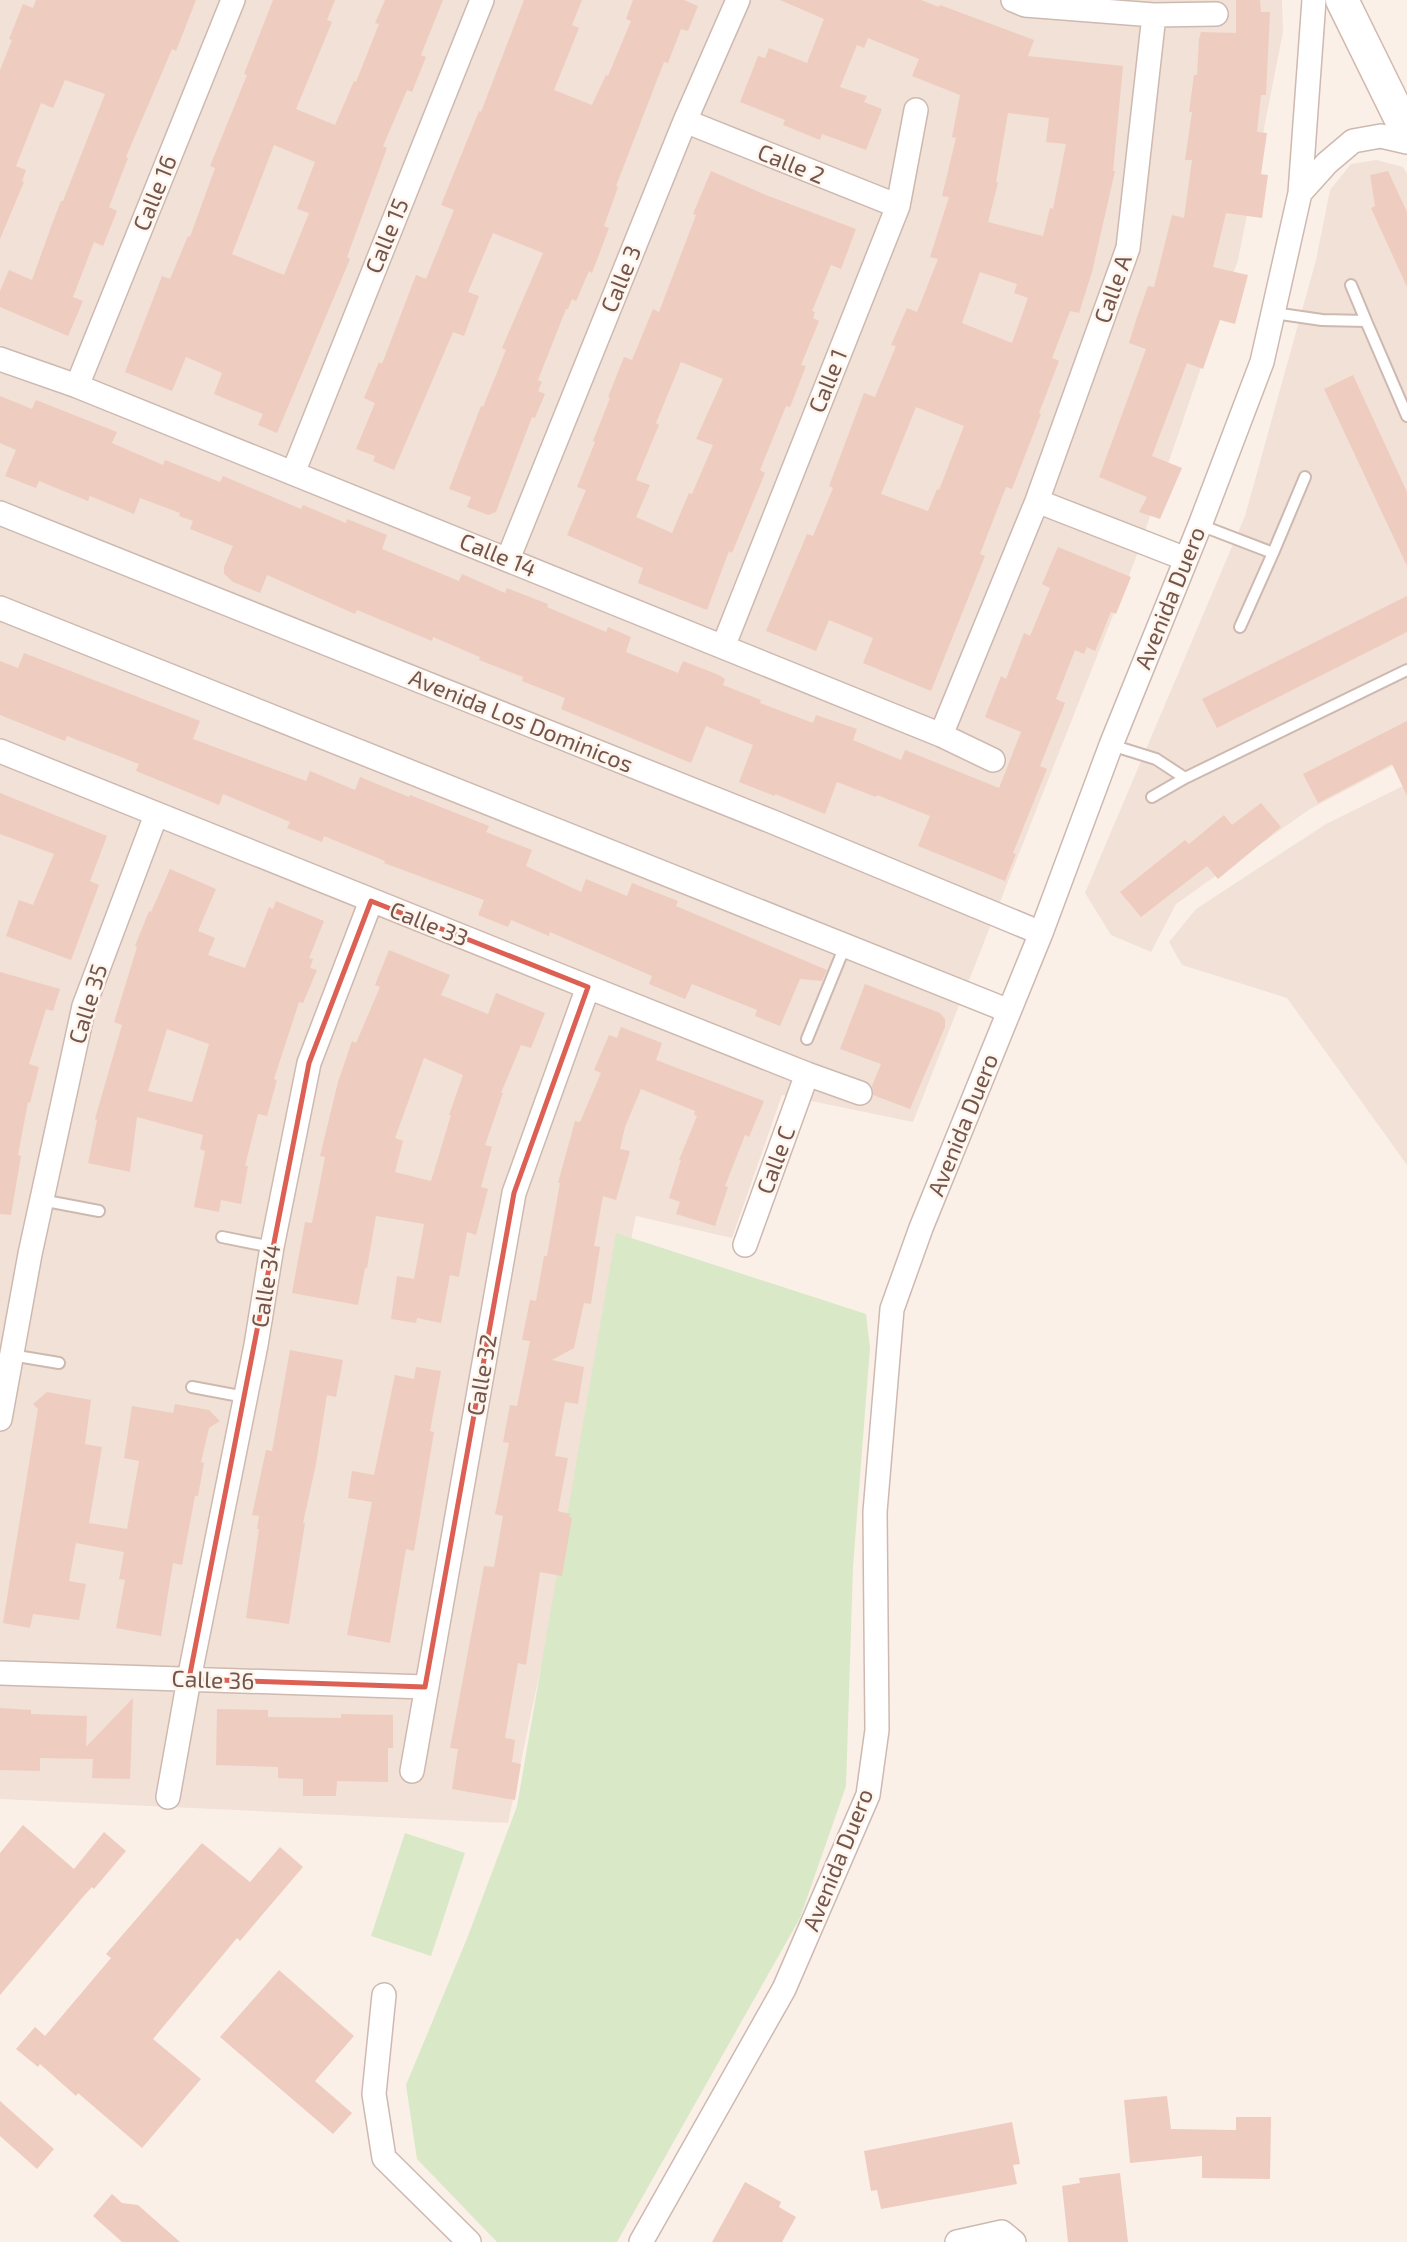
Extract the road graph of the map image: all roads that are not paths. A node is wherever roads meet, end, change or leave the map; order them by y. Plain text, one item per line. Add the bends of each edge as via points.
1 (233, 0) edge
2 (482, 0) edge
3 (738, 0) edge
4 (1013, 0) edge
5 (1314, 0) edge
6 (1342, 0) edge
7 (1216, 14) dead end
8 (1154, 15) junction
9 (916, 110) dead end
10 (685, 121) junction
11 (1407, 132) edge
12 (1407, 142) edge
13 (1300, 192) junction
14 (898, 206) junction
15 (1351, 285) dead end
16 (1274, 313) junction
17 (1366, 321) junction
18 (0, 359) edge
19 (77, 386) junction
20 (1407, 416) edge
21 (293, 473) junction
22 (1305, 477) dead end
23 (1037, 502) junction
24 (0, 513) edge
25 (1200, 526) junction
26 (1273, 553) junction
27 (508, 559) junction
28 (1186, 559) junction
29 (0, 608) edge
30 (1240, 627) dead end
31 (723, 647) junction
32 (1407, 670) edge
33 (941, 736) junction
34 (1111, 745) junction
35 (0, 751) edge
36 (993, 760) dead end
37 (1185, 778) junction
38 (1152, 797) dead end
39 (156, 814) junction
40 (370, 901) junction
41 (1041, 933) junction
42 (845, 946) junction
43 (588, 988) junction
44 (1009, 1012) junction
45 (807, 1039) dead end
46 (807, 1074) junction
47 (860, 1093) dead end
48 (41, 1200) junction
49 (99, 1212) dead end
50 (222, 1237) dead end
51 (746, 1245) dead end
52 (272, 1247) junction
53 (11, 1355) junction
54 (59, 1363) dead end
55 (192, 1387) dead end
56 (245, 1397) junction
57 (0, 1419) edge
58 (0, 1673) edge
59 (189, 1679) junction
60 (425, 1687) junction
61 (412, 1771) dead end
62 (168, 1797) dead end
63 (384, 1995) dead end
64 (469, 2242) edge
65 (641, 2242) edge
66 (957, 2242) edge
67 (1014, 2242) edge

1 - 19 street, Calle 16
2 - 21 street, Calle 15
3 - 10 street, Calle 3
4 - 8 street via 1025,5
5 - 13 street, Avenida Duero
6 - 11 street
7 - 8 street
8 - 23 street, Calle A via 1128,248
9 - 14 street, Calle 1
10 - 14 street, Calle 2
10 - 27 street, Calle 3
12 - 13 street via 1381,136 1353,141
13 - 16 street, Avenida Duero
14 - 31 street, Calle 1
15 - 17 lane
16 - 17 lane
16 - 25 street, Avenida Duero via 1262,362
17 - 20 lane
18 - 19 street, Calle 14
19 - 21 street, Calle 14
21 - 27 street, Calle 14
22 - 26 lane
23 - 28 street
23 - 33 street, Calle A
24 - 41 street, Avenida Los Dominicos
25 - 26 lane
25 - 28 street, Avenida Duero
26 - 30 lane
27 - 31 street, Calle 14
28 - 34 street, Avenida Duero
29 - 42 street
31 - 33 street, Calle 14
32 - 37 lane
33 - 36 street, Calle 14
34 - 37 lane via 1156,760
34 - 41 street, Avenida Duero
35 - 39 street, Calle 33
37 - 38 lane
39 - 40 street, Calle 33
39 - 48 street, Calle 35 via 84,1006
40 - 43 street, Calle 33
40 - 52 street, Calle 34 via 309,1063
41 - 44 street, Avenida Duero
42 - 44 street
42 - 45 lane
43 - 46 street, Calle 33
43 - 60 street, Calle 32 via 514,1193
44 - 65 street, Avenida Duero via 892,1309 875,1512 877,1730 869,1795 783,1989
46 - 47 street, Calle 33
46 - 51 street, Calle C
48 - 49 lane
48 - 53 street, Calle 35
50 - 52 lane
52 - 56 street, Calle 34
53 - 54 lane
53 - 57 street, Calle 35
55 - 56 lane
56 - 59 street, Calle 34
58 - 59 street, Calle 36
59 - 60 street, Calle 36
59 - 62 street, Calle 34
60 - 61 street, Calle 32
63 - 64 street via 374,2094 384,2158
66 - 67 street via 1002,2232

